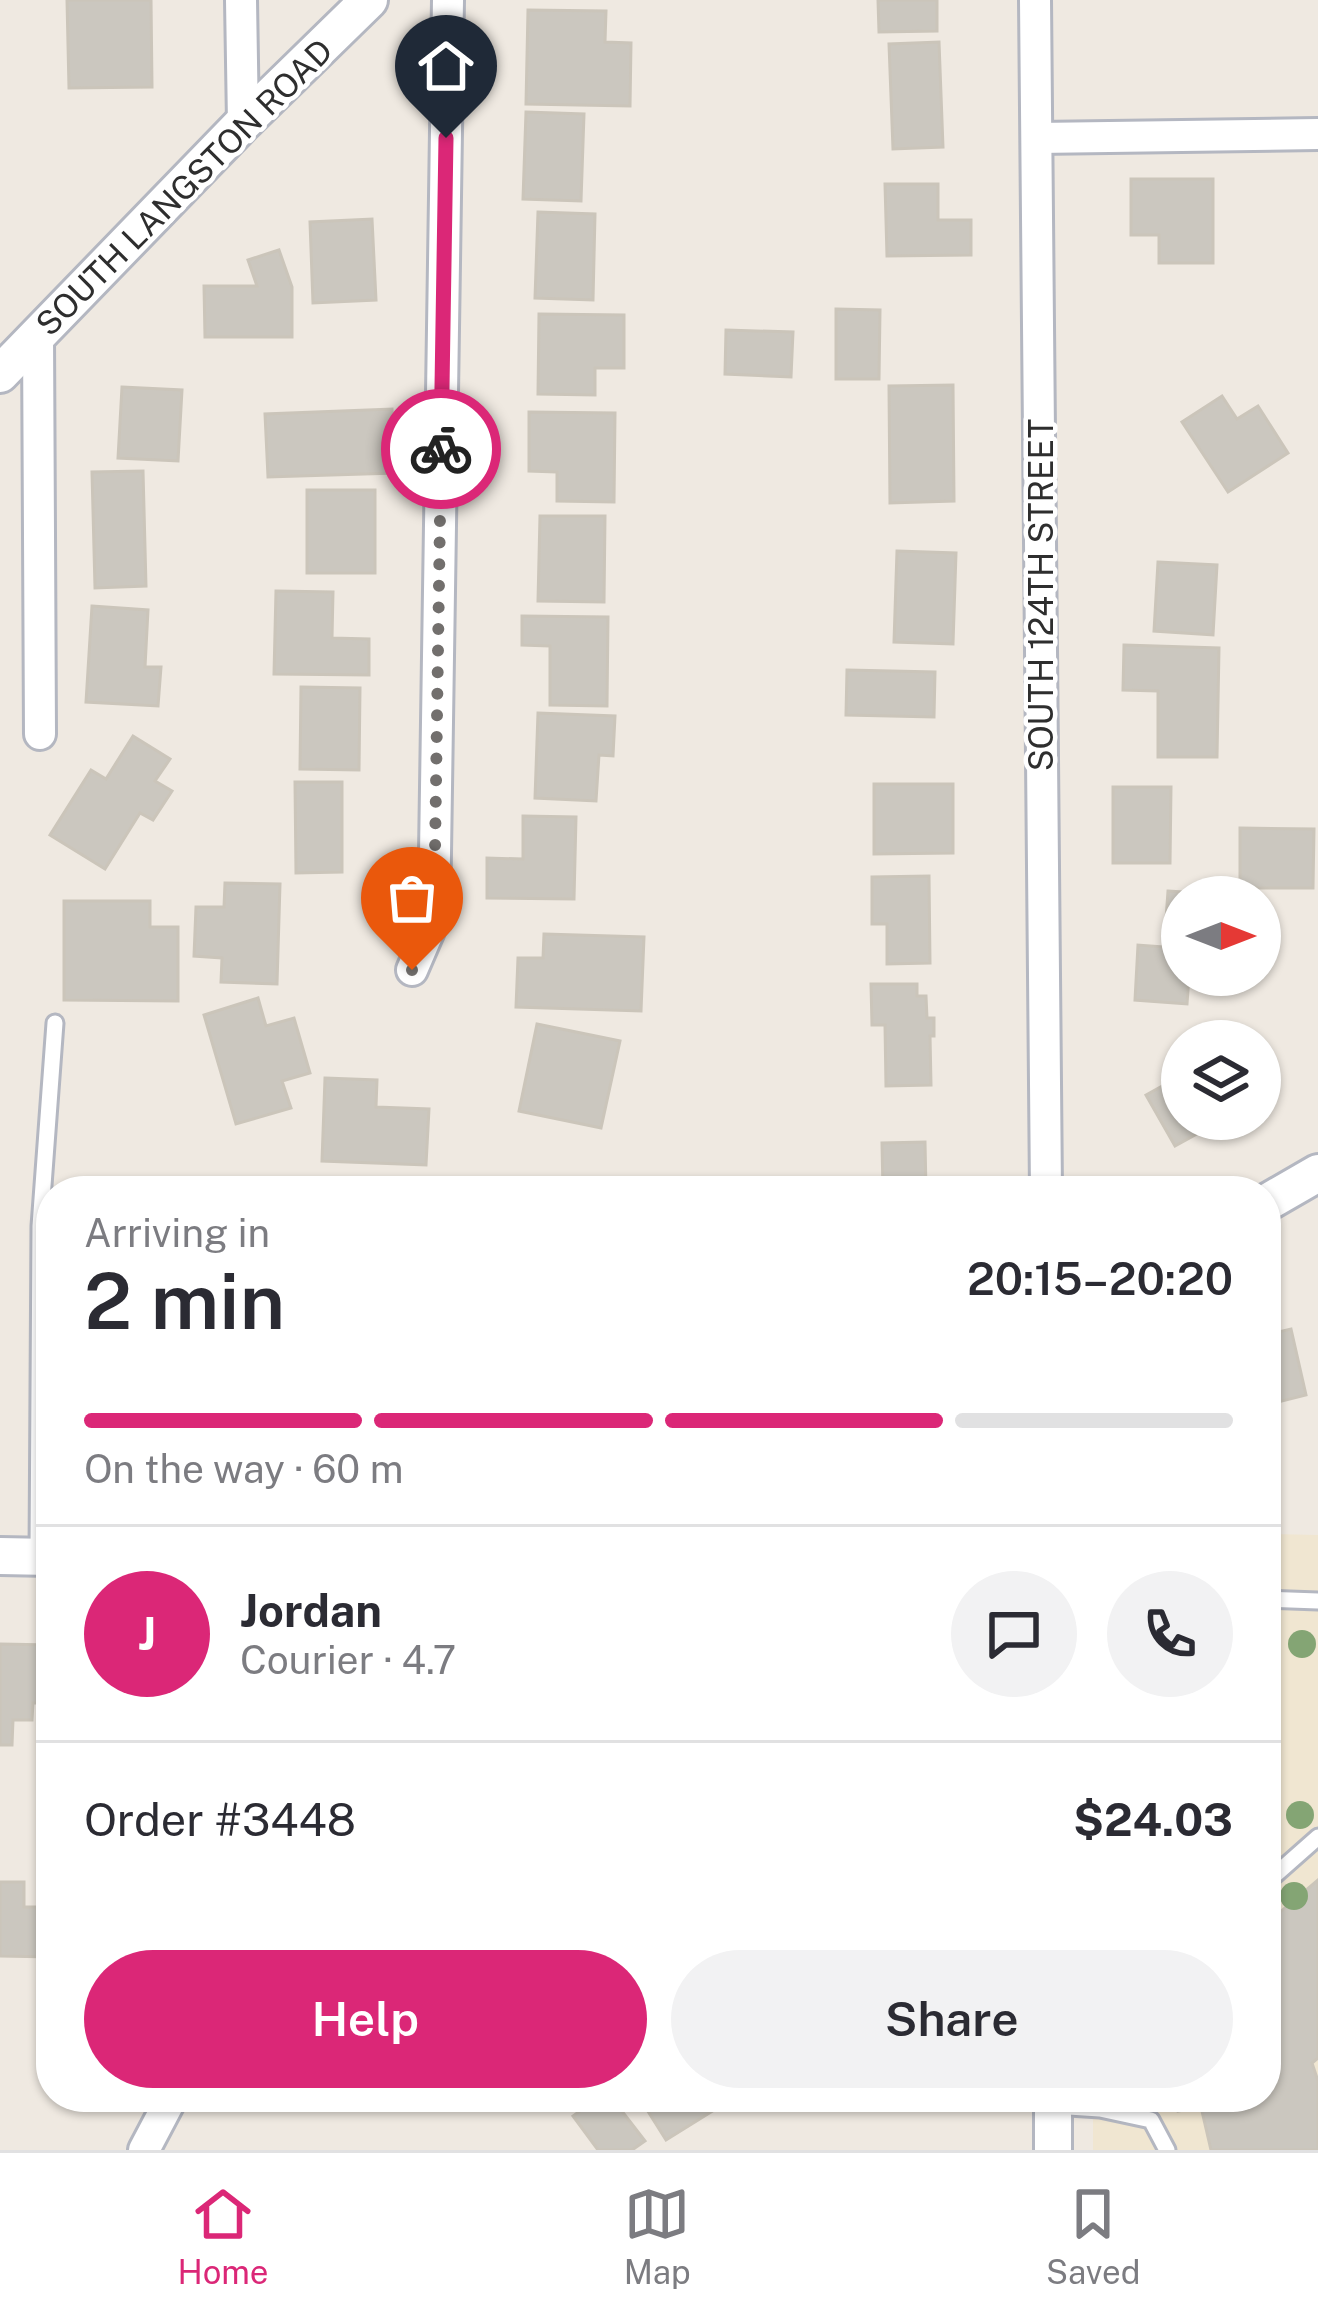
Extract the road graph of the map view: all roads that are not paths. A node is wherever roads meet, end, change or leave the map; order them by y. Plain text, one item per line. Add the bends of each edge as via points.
1 (241, 0) edge
2 (369, 0) edge
3 (448, 0) edge
4 (1035, 0) edge
5 (242, 123) junction
6 (1318, 134) edge
7 (1037, 138) junction
8 (38, 334) junction
9 (0, 374) edge
10 (40, 734) dead end
11 (412, 970) dead end
12 (55, 1024) dead end
13 (1318, 1173) edge
14 (44, 1176) edge
15 (1046, 1176) edge
16 (1281, 1194) edge
17 (0, 1556) edge
18 (36, 1557) edge
19 (1281, 1599) edge
20 (1318, 1600) edge
21 (1318, 1837) edge
22 (1281, 1870) edge
23 (164, 2112) edge
24 (1053, 2112) edge
25 (1114, 2112) edge
26 (144, 2150) edge
27 (1053, 2150) edge
28 (1167, 2150) edge

1 - 5 street
2 - 5 street, SOUTH LANGSTON ROAD
3 - 11 street via 434,919
4 - 7 street, SOUTH 124TH STREET
5 - 8 street, SOUTH LANGSTON ROAD
6 - 7 street
7 - 15 street, SOUTH 124TH STREET
8 - 9 street, SOUTH LANGSTON ROAD
8 - 10 street
12 - 14 lane
13 - 16 street
17 - 18 street
19 - 20 lane
21 - 22 lane
23 - 26 street
24 - 27 street
25 - 28 lane via 1151,2120

